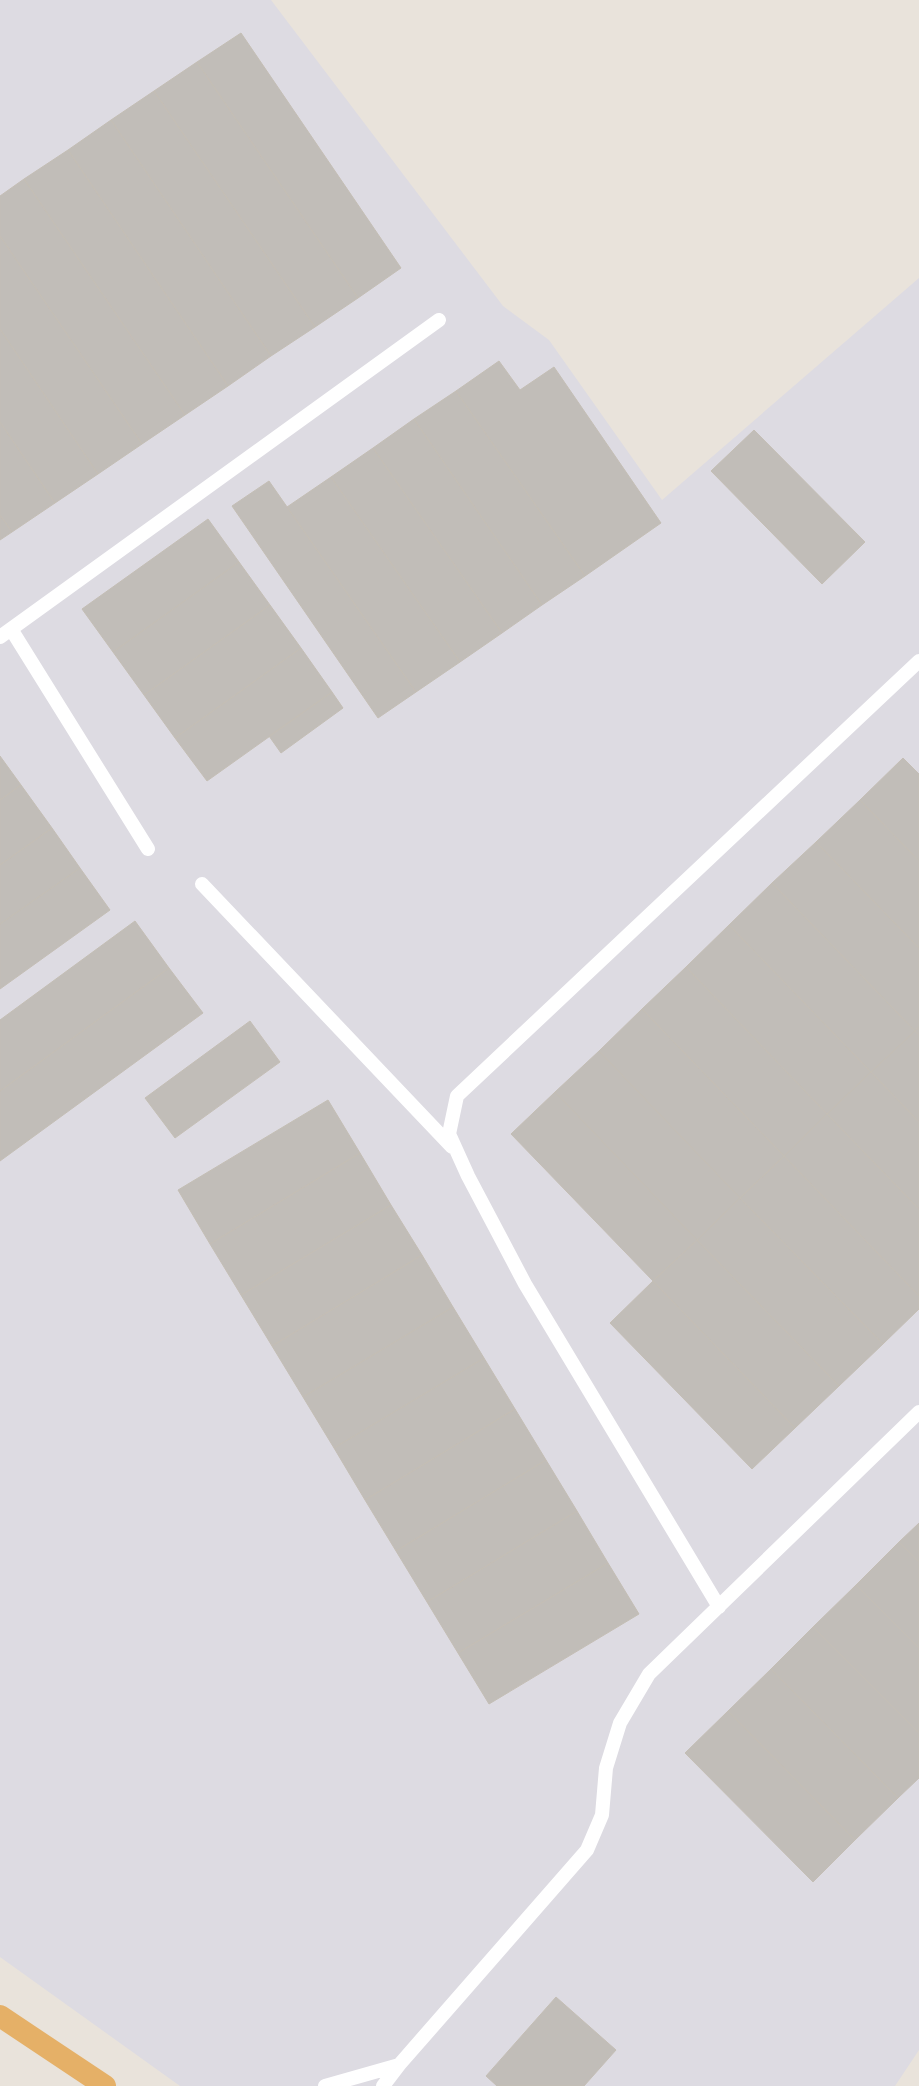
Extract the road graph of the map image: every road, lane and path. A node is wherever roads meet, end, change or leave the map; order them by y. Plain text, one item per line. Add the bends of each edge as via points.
1 (439, 320) dead end
2 (6, 633) edge
3 (919, 661) edge
4 (148, 849) dead end
5 (202, 884) dead end
6 (457, 1153) junction
7 (919, 1412) edge
8 (719, 1607) junction
9 (0, 2016) edge
10 (398, 2065) junction
11 (105, 2086) edge
12 (325, 2086) edge
13 (383, 2086) edge

1 - 2 lane
2 - 4 lane
3 - 6 lane via 457,1096 449,1134
5 - 6 lane
6 - 8 lane via 525,1284
7 - 8 lane
8 - 10 lane via 649,1674 620,1723 606,1768 602,1815 587,1850
9 - 11 highway
10 - 12 lane
10 - 13 lane

